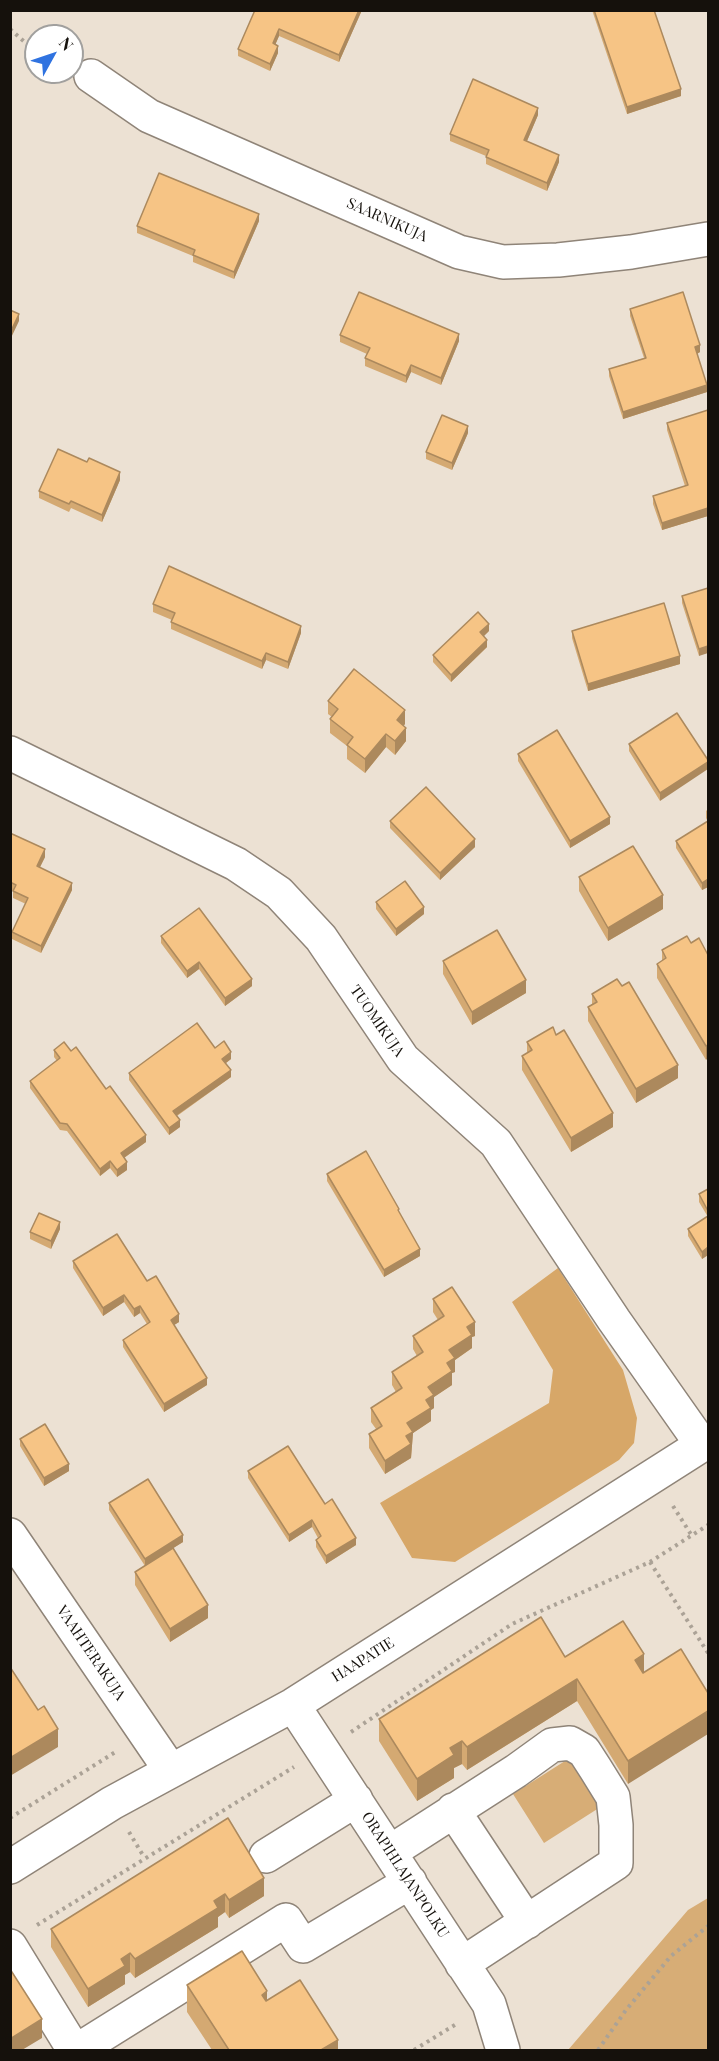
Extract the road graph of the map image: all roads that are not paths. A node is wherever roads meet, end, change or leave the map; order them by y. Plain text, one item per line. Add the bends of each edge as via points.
1 (91, 76) dead end
2 (708, 239) edge
3 (10, 753) edge
4 (705, 1443) edge
5 (10, 1535) edge
6 (293, 1705) junction
7 (171, 1771) junction
8 (356, 1800) junction
9 (453, 1810) junction
10 (390, 1852) junction
11 (266, 1856) dead end
12 (10, 1867) edge
13 (410, 1882) junction
14 (527, 1922) junction
15 (20, 1937) edge
16 (462, 1964) junction
17 (76, 2050) edge
18 (503, 2050) edge

1 - 2 street, SAARNIKUJA via 149,116 459,252 503,262 558,260
3 - 4 street, TUOMIKUJA via 236,864 279,893 321,938 403,1059 496,1143 614,1320
4 - 6 street, HAAPATIE
5 - 7 street, VAAHTERAKUJA
6 - 7 street, HAAPATIE
6 - 8 street, ORAPIHLAJANPOLKU
7 - 12 street, HAAPATIE
8 - 10 street, ORAPIHLAJANPOLKU
8 - 11 street
9 - 10 street
9 - 14 street
9 - 14 street via 552,1745 570,1743 584,1751 612,1797 616,1863
10 - 13 street, ORAPIHLAJANPOLKU
13 - 16 street, ORAPIHLAJANPOLKU
13 - 17 street via 303,1946 286,1920
14 - 16 street
15 - 17 street
16 - 18 street, ORAPIHLAJANPOLKU via 489,2004

